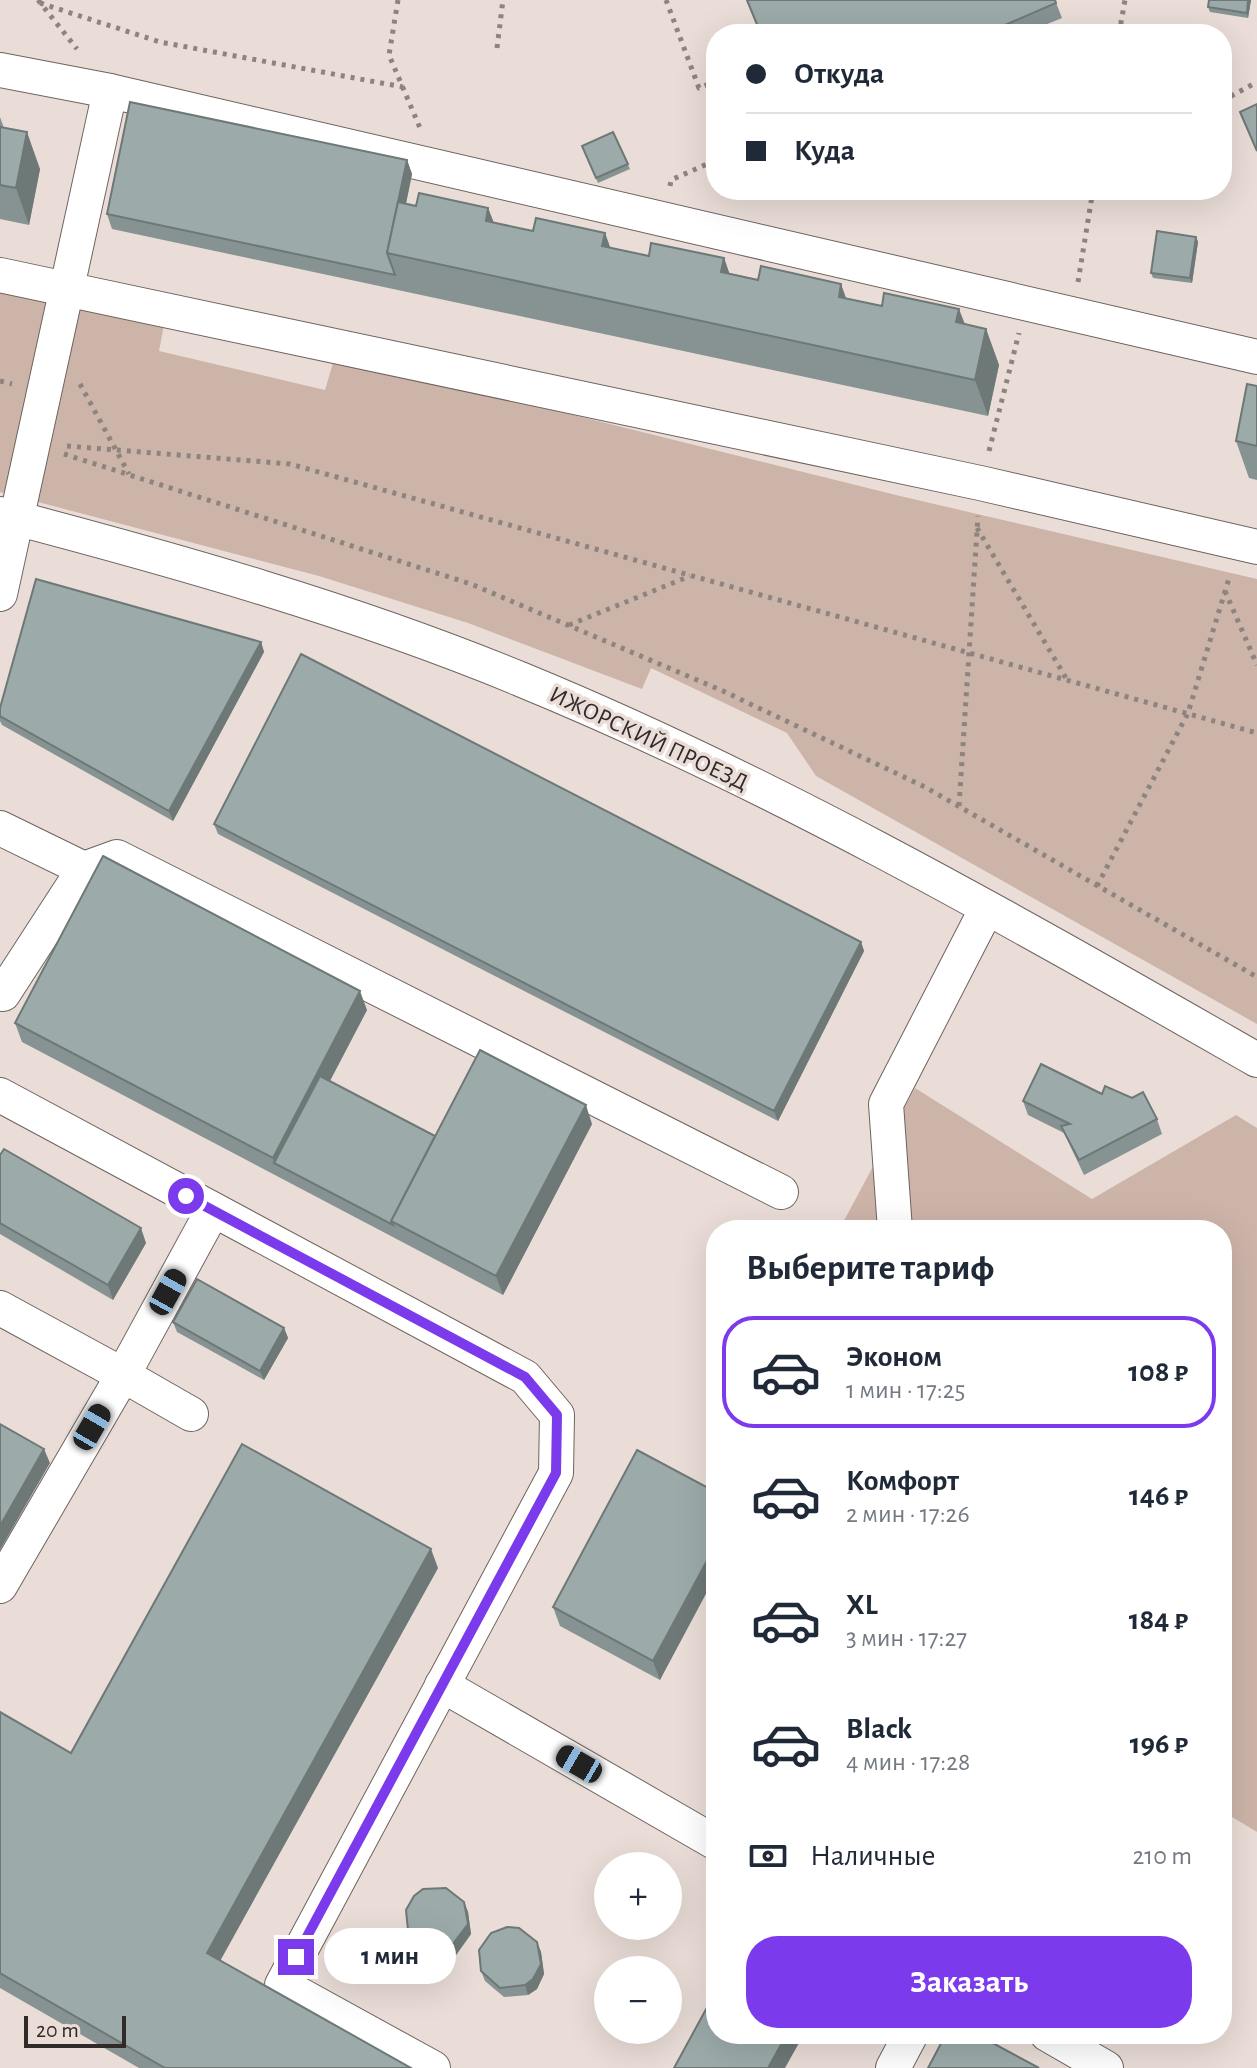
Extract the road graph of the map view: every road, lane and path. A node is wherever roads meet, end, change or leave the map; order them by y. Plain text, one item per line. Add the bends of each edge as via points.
1 (398, 0) edge
2 (503, 0) edge
3 (666, 0) edge
4 (1125, 0) edge
5 (39, 2) edge
6 (1121, 24) edge
7 (497, 48) dead end
8 (0, 70) edge
9 (1257, 82) edge
10 (706, 85) edge
11 (403, 87) junction
12 (110, 91) junction
13 (1232, 96) edge
14 (706, 164) edge
15 (437, 167) junction
16 (1091, 200) edge
17 (664, 220) junction
18 (0, 275) edge
19 (67, 291) junction
20 (1026, 305) junction
21 (1072, 315) junction
22 (1257, 357) edge
23 (73, 370) dead end
24 (32, 443) junction
25 (114, 450) junction
26 (129, 475) junction
27 (980, 483) junction
28 (8, 516) edge
29 (977, 527) junction
30 (1248, 545) edge
31 (691, 576) junction
32 (1225, 591) junction
33 (0, 594) edge
34 (568, 625) junction
35 (968, 652) junction
36 (1257, 665) edge
37 (1067, 680) junction
38 (1188, 713) junction
39 (1257, 733) edge
40 (959, 806) junction
41 (0, 828) edge
42 (84, 869) junction
43 (1097, 886) junction
44 (987, 908) junction
45 (1257, 977) edge
46 (3, 994) dead end
47 (1257, 1060) edge
48 (0, 1095) edge
49 (781, 1192) dead end
50 (213, 1210) junction
51 (894, 1220) edge
52 (0, 1308) edge
53 (123, 1375) junction
54 (191, 1414) dead end
55 (0, 1586) edge
56 (442, 1685) junction
57 (706, 1837) edge
58 (906, 2044) edge
59 (1064, 2044) edge
60 (433, 2068) edge
61 (893, 2068) edge
62 (1106, 2068) edge

1 - 11 path via 389,55
2 - 7 path
3 - 10 path via 699,88
4 - 6 path
5 - 11 path via 160,42
5 - 12 path
8 - 12 street
9 - 13 path
11 - 15 path
12 - 15 street
12 - 19 street
14 - 17 path via 671,180
15 - 17 street
16 - 21 path
17 - 20 street
18 - 19 street
19 - 24 street
19 - 27 street
20 - 21 street
20 - 27 path
21 - 22 street
23 - 25 path
24 - 25 path
24 - 26 path
24 - 28 street
25 - 26 path
25 - 31 path via 290,464
26 - 34 path via 471,584
27 - 29 path
27 - 30 street
28 - 33 street
28 - 44 street, ИЖОРСКИЙ ПРОЕЗД via 384,628 520,679 824,821
29 - 35 path
29 - 37 path
30 - 32 path
31 - 34 path
31 - 35 path
32 - 36 path
32 - 38 path
34 - 40 path via 723,691
35 - 37 path
35 - 40 path
37 - 38 path
38 - 39 path
38 - 43 path
40 - 43 path
41 - 42 street
42 - 46 street
42 - 49 street via 117,857
43 - 45 path
44 - 47 street, ИЖОРСКИЙ ПРОЕЗД
44 - 51 street via 886,1104
48 - 50 street
50 - 53 street
50 - 56 street via 525,1377 557,1415 556,1473
52 - 53 street
53 - 54 street
53 - 55 street
56 - 57 street
56 - 60 street via 282,1985
58 - 61 street
59 - 62 street

